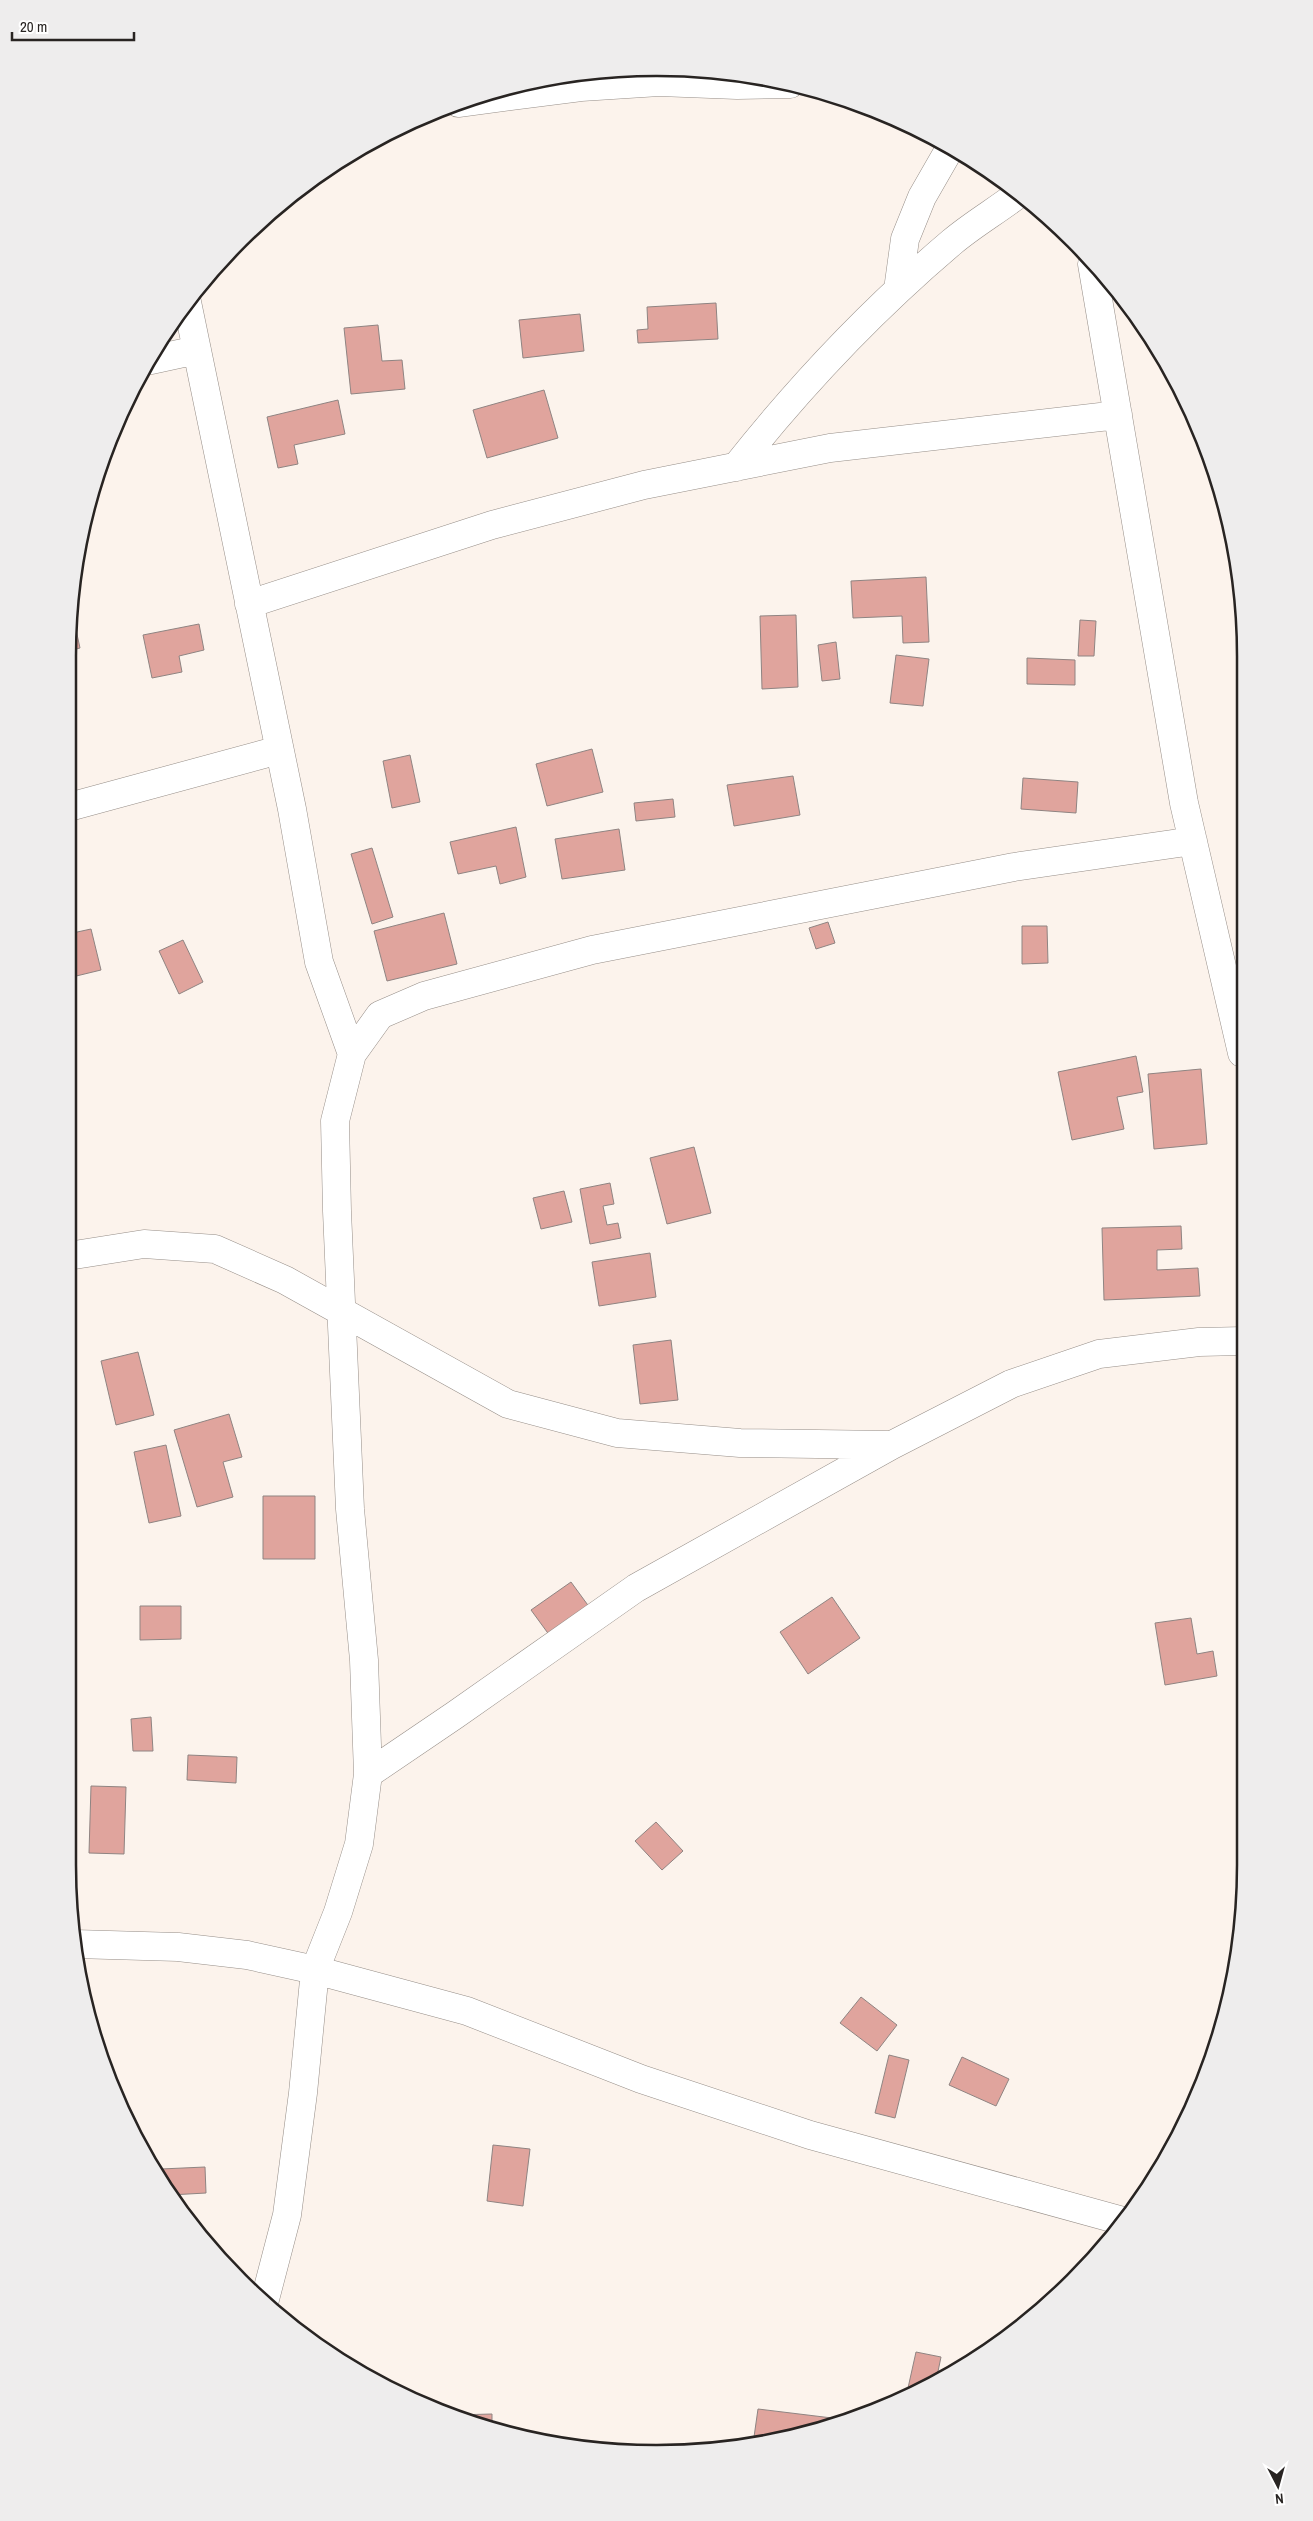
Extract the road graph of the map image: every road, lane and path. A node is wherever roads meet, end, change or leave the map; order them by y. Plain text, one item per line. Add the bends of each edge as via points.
1 (755, 85) edge
2 (502, 97) edge
3 (947, 154) edge
4 (1013, 198) edge
5 (1094, 275) edge
6 (898, 290) junction
7 (189, 313) edge
8 (197, 350) junction
9 (159, 358) edge
10 (1118, 415) junction
11 (736, 467) junction
12 (250, 604) junction
13 (279, 750) junction
14 (76, 805) edge
15 (1192, 841) junction
16 (1236, 1002) edge
17 (352, 1054) junction
18 (76, 1255) edge
19 (343, 1314) junction
20 (1237, 1341) edge
21 (892, 1445) junction
22 (368, 1774) junction
23 (82, 1944) edge
24 (315, 1970) junction
25 (1117, 2218) edge
26 (266, 2294) edge

1 - 2 street via 659,82 580,87
3 - 6 street via 922,197 905,239
4 - 6 street via 954,240
5 - 10 street
6 - 11 street via 773,421
7 - 8 street
8 - 9 street
8 - 12 street
10 - 11 street via 830,448
10 - 15 street
11 - 12 street via 644,486 492,525
12 - 13 street
13 - 14 street
13 - 17 street via 319,962
15 - 16 street
15 - 17 street via 1014,867 592,950 424,996 380,1015
17 - 19 street via 335,1121
18 - 19 street via 144,1244 215,1249 285,1280
19 - 21 street via 508,1404 617,1433 740,1443
19 - 22 street via 350,1509 364,1660
20 - 21 street via 1198,1342 1099,1354 1011,1384
21 - 22 street via 636,1588
22 - 24 street via 359,1844 338,1912
23 - 24 street via 178,1947 247,1955
24 - 25 street via 467,2011 641,2080 810,2135
24 - 26 street via 287,2215

